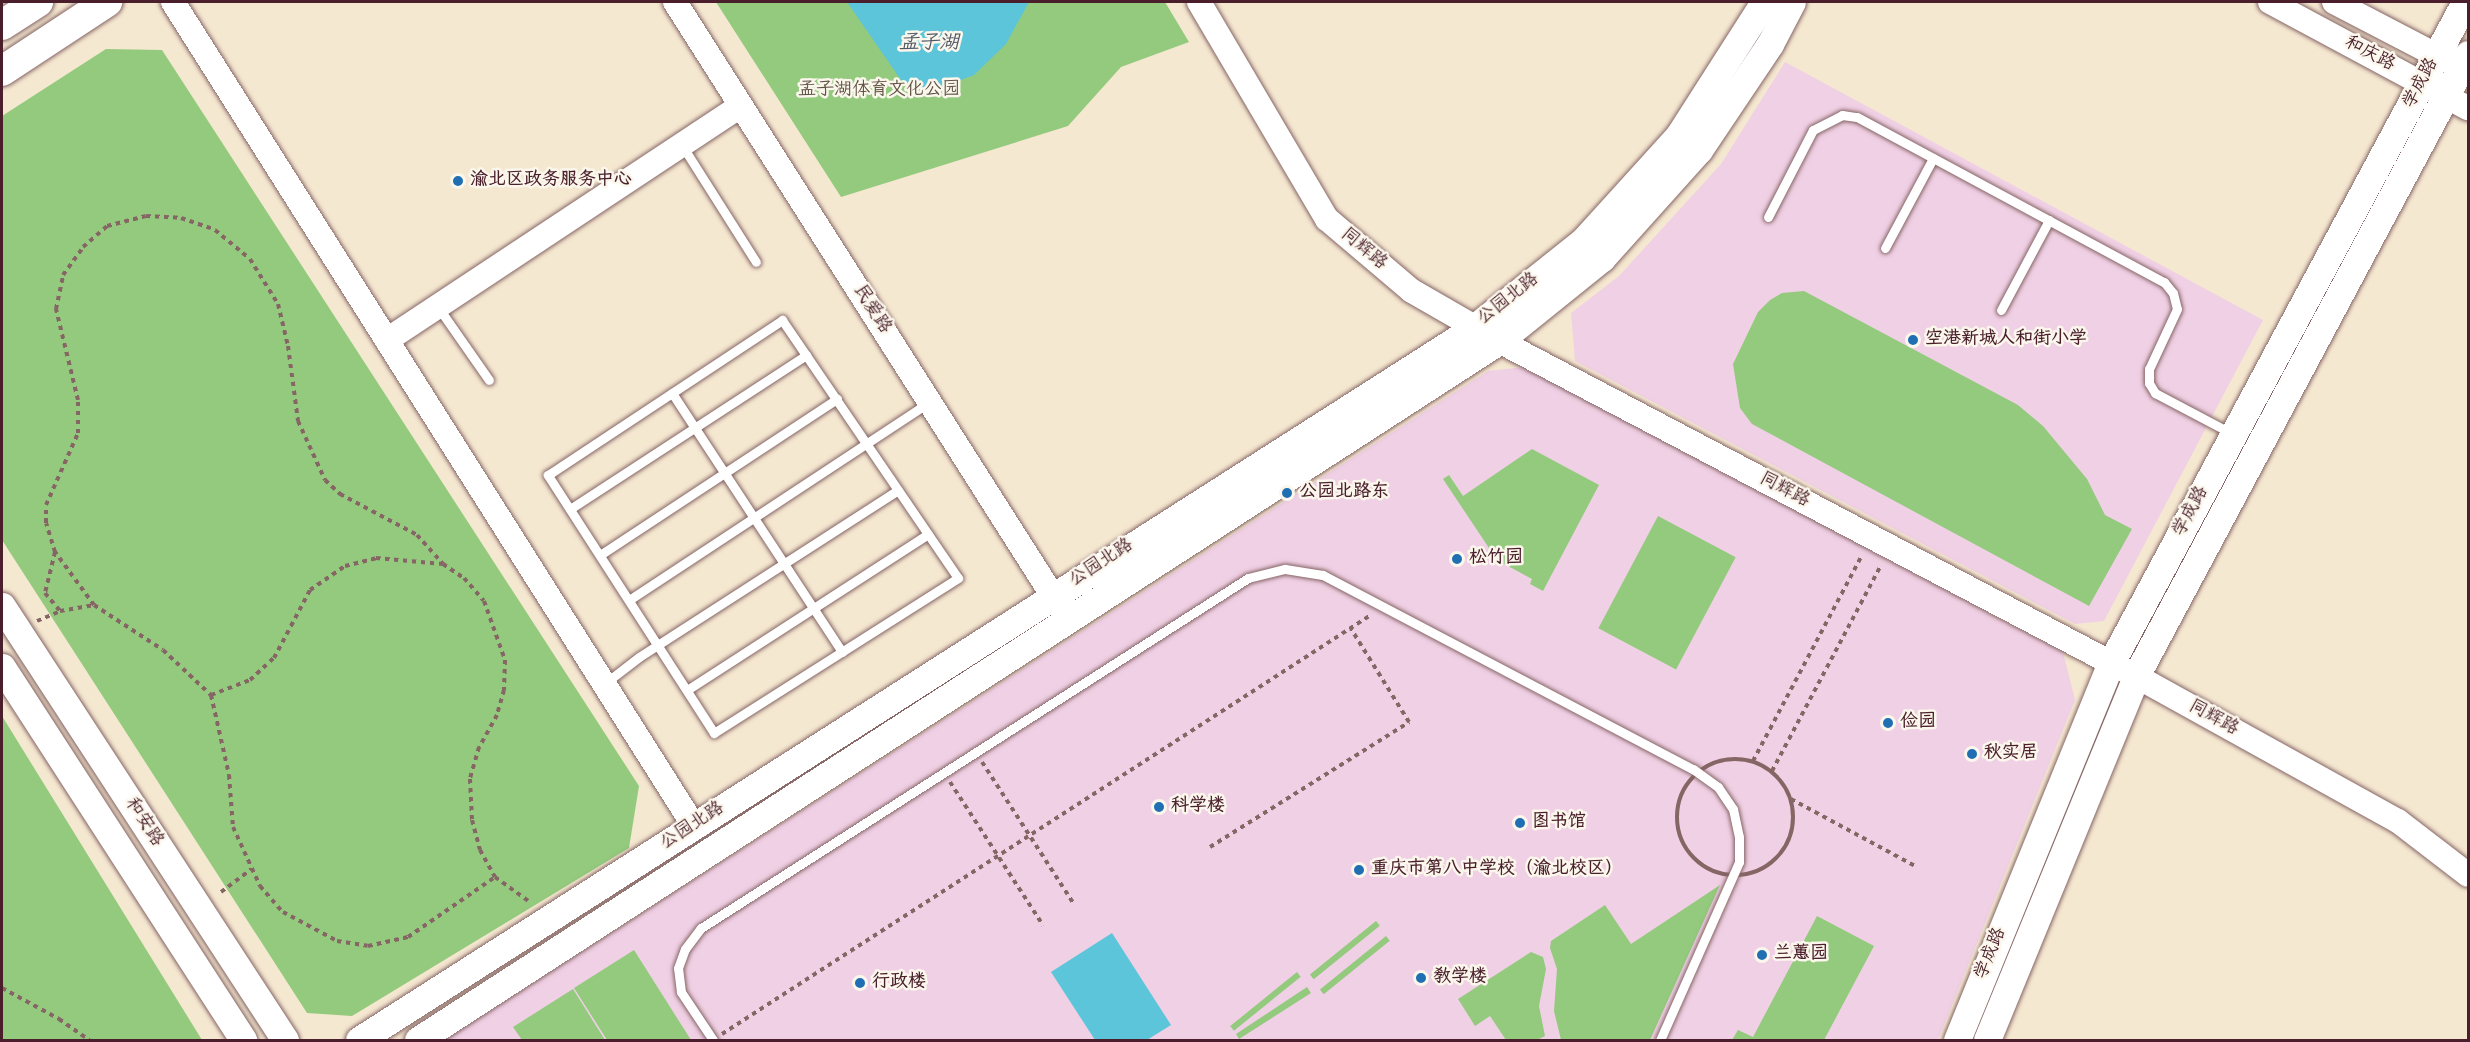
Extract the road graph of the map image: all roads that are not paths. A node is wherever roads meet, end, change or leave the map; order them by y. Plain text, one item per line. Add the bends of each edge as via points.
1 (38, 2) edge
2 (107, 2) edge
3 (173, 2) edge
4 (675, 2) edge
5 (1199, 2) edge
6 (1764, 2) edge
7 (1792, 2) edge
8 (2270, 2) edge
9 (2334, 2) edge
10 (2465, 2) edge
11 (2, 25) edge
12 (2437, 56) junction
13 (2466, 65) edge
14 (2, 71) edge
15 (2422, 84) junction
16 (2457, 102) edge
17 (741, 106) junction
18 (681, 145) junction
19 (1933, 158) junction
20 (1768, 218) dead end
21 (2049, 220) junction
22 (1885, 248) dead end
23 (756, 262) dead end
24 (438, 307) junction
25 (2001, 310) dead end
26 (1474, 328) junction
27 (387, 340) junction
28 (1499, 341) junction
29 (806, 355) junction
30 (489, 380) dead end
31 (672, 393) junction
32 (837, 399) junction
33 (930, 402) junction
34 (694, 428) junction
35 (2234, 434) junction
36 (868, 444) junction
37 (723, 473) junction
38 (898, 490) junction
39 (570, 509) junction
40 (754, 518) junction
41 (928, 534) junction
42 (600, 555) junction
43 (784, 564) junction
44 (1054, 595) junction
45 (629, 600) junction
46 (2, 606) edge
47 (813, 608) junction
48 (1066, 620) junction
49 (658, 645) junction
50 (842, 652) junction
51 (2111, 663) junction
52 (2, 667) edge
53 (2136, 676) junction
54 (604, 684) junction
55 (687, 690) junction
56 (694, 826) junction
57 (2469, 875) edge
58 (713, 1040) edge
59 (243, 1041) edge
60 (285, 1041) edge
61 (359, 1041) edge
62 (418, 1041) edge
63 (1660, 1041) edge
64 (1957, 1041) edge
65 (1987, 1041) edge

1 - 11 main road
2 - 14 main road
3 - 27 street
4 - 17 street, 民爱路
5 - 26 street, 同辉路 via 1327,219 1412,291
6 - 26 main road, 公园北路 via 1679,135 1583,241
7 - 28 main road, 公园北路 via 1770,44 1699,150 1602,258
8 - 15 street, 和庆路
9 - 12 street, 和庆路
10 - 12 main road, 学成路
12 - 13 street, 和庆路
12 - 15 main road, 学成路
13 - 16 main road, 学成路
15 - 16 street, 和庆路
15 - 35 main road, 学成路
16 - 53 main road, 学成路
17 - 18 street
17 - 33 street, 民爱路
18 - 23 lane
18 - 24 street
19 - 20 lane via 1857,117 1842,115 1827,120 1813,130
19 - 21 lane
19 - 22 lane
21 - 25 lane
21 - 35 lane via 2164,282 2176,309 2149,369 2149,383 2155,393
24 - 27 street
24 - 30 lane
26 - 28 street, 同辉路
26 - 44 main road, 公园北路
27 - 54 street
28 - 48 main road, 公园北路
28 - 51 street, 同辉路
29 - 31 lane via 782,320
29 - 32 lane
29 - 34 lane
31 - 34 lane
31 - 39 lane via 548,475
32 - 36 lane
32 - 37 lane
33 - 36 lane
33 - 44 street, 民爱路
34 - 37 lane
34 - 39 lane
35 - 51 main road, 学成路
36 - 38 lane
36 - 40 lane
37 - 40 lane
37 - 42 lane
38 - 41 lane
38 - 43 lane
39 - 42 lane
40 - 43 lane
40 - 45 lane
41 - 47 lane
41 - 50 lane via 958,578
42 - 45 lane
43 - 47 lane
43 - 49 lane
44 - 48 street, 民爱路
44 - 56 main road, 公园北路
45 - 49 lane
46 - 60 main road, 和安路
47 - 50 lane
47 - 55 lane
48 - 62 main road, 公园北路
49 - 54 lane
49 - 55 lane
50 - 55 lane via 714,734
51 - 53 street, 同辉路
51 - 64 main road, 学成路
52 - 59 main road, 和安路
53 - 57 street, 同辉路 via 2398,821
53 - 65 main road, 学成路
54 - 56 street
56 - 61 main road, 公园北路
58 - 63 lane via 681,992 678,968 685,949 711,922 1248,578 1286,569 1323,574 1693,769 1718,787 1733,809 1739,862

